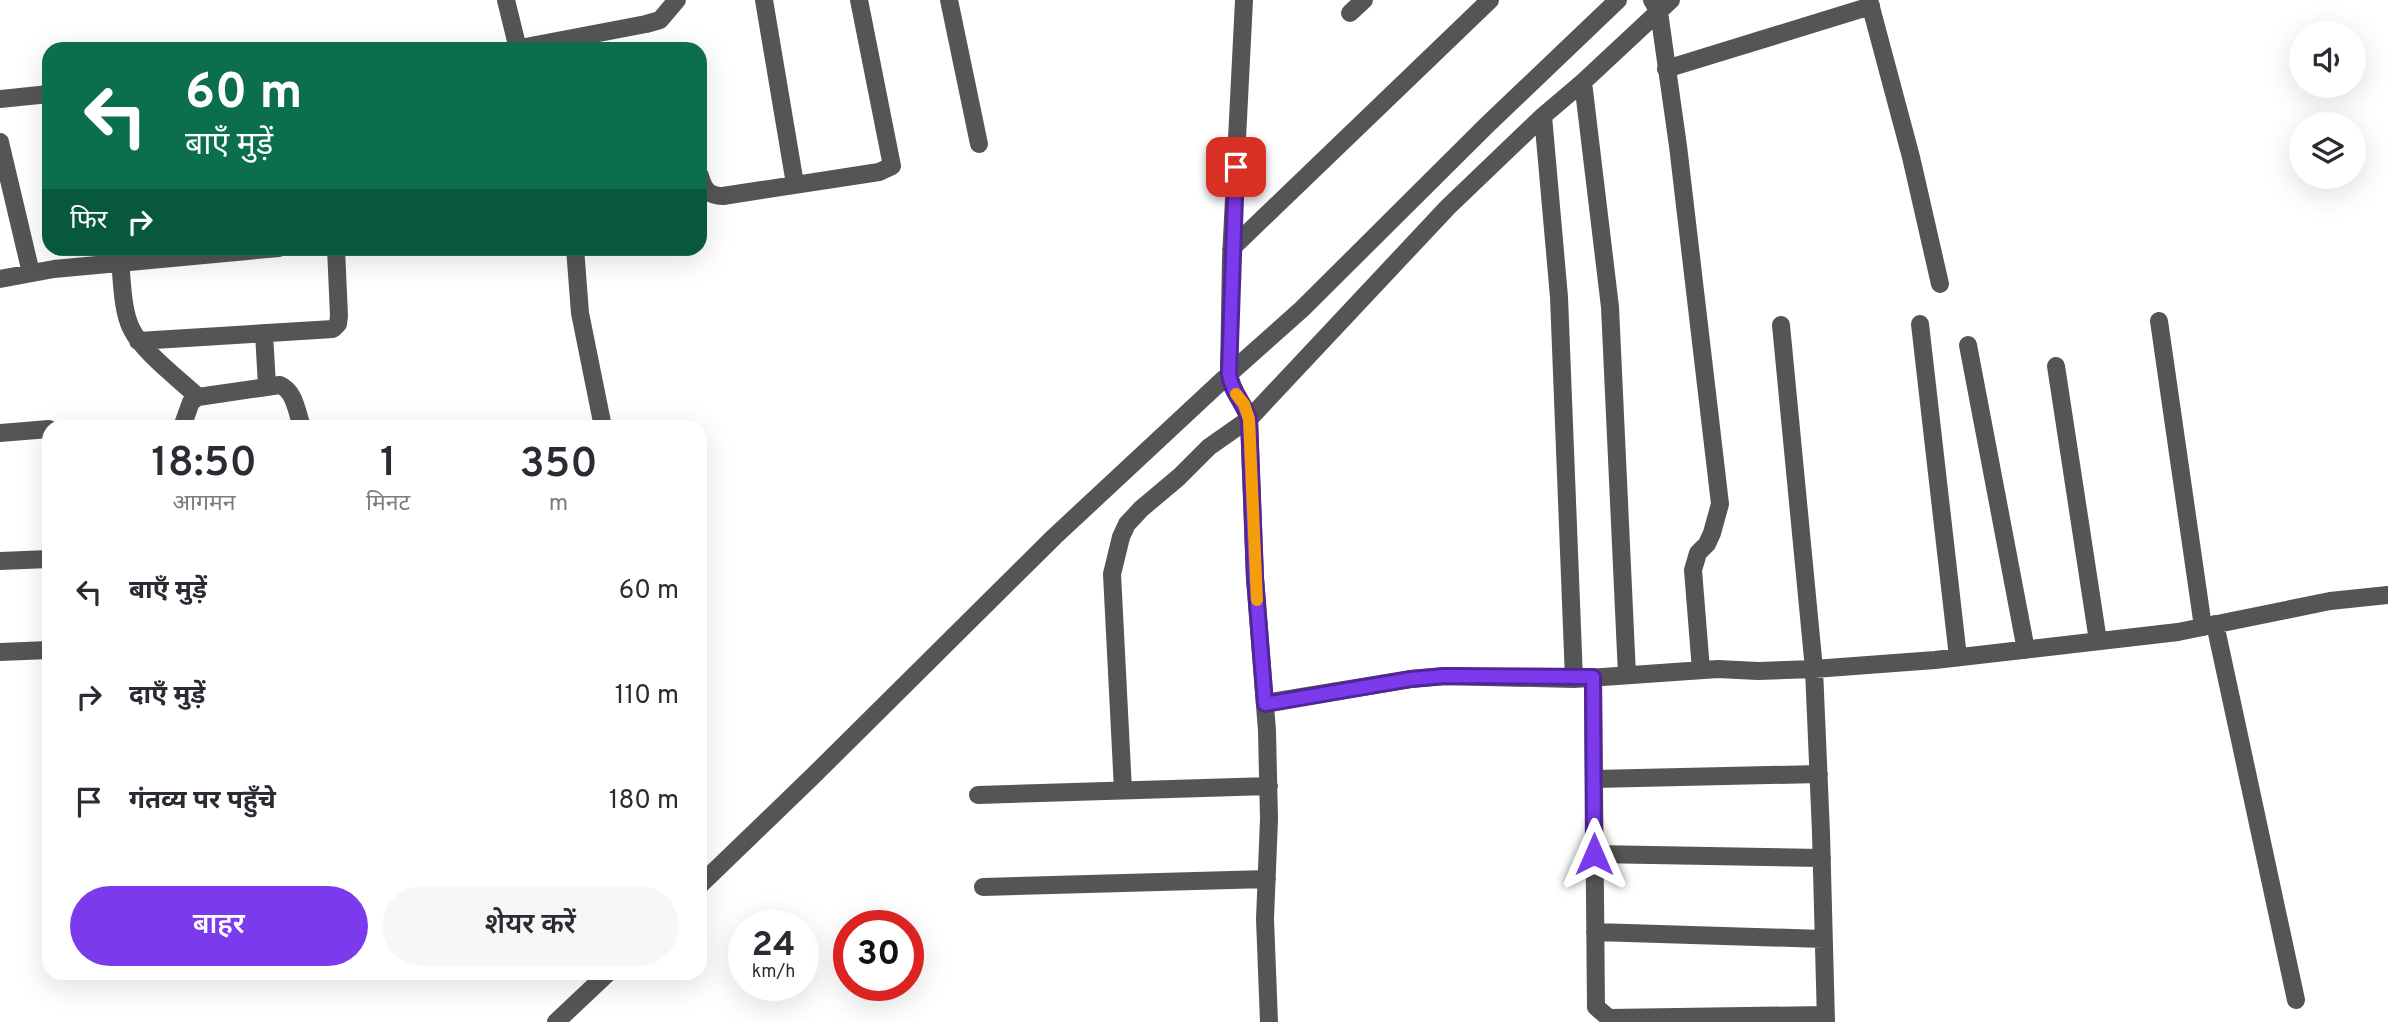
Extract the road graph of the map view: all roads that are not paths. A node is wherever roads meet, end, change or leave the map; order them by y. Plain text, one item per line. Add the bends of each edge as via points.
1 (506, 0) edge
2 (677, 0) edge
3 (764, 0) edge
4 (859, 0) edge
5 (949, 0) edge
6 (1244, 0) edge
7 (1364, 0) edge
8 (1490, 0) edge
9 (1619, 0) edge
10 (1870, 3) edge
11 (1660, 5) edge
12 (1350, 13) dead end
13 (515, 42) edge
14 (553, 42) edge
15 (1666, 69) junction
16 (1583, 82) junction
17 (42, 95) edge
18 (0, 99) edge
19 (1543, 116) junction
20 (0, 142) edge
21 (979, 144) dead end
22 (795, 184) junction
23 (707, 191) edge
24 (1231, 249) junction
25 (120, 256) edge
26 (337, 256) edge
27 (576, 256) edge
28 (31, 273) junction
29 (0, 279) edge
30 (1940, 284) dead end
31 (2159, 321) dead end
32 (1920, 324) dead end
33 (1781, 325) dead end
34 (264, 333) junction
35 (138, 341) junction
36 (1968, 345) dead end
37 (2056, 366) dead end
38 (1231, 382) junction
39 (267, 386) junction
40 (198, 397) junction
41 (1247, 411) junction
42 (185, 420) edge
43 (299, 420) edge
44 (602, 420) edge
45 (42, 430) edge
46 (0, 433) edge
47 (42, 559) edge
48 (0, 561) edge
49 (2388, 595) edge
50 (2209, 625) junction
51 (2098, 641) junction
52 (42, 650) edge
53 (2026, 650) junction
54 (0, 652) edge
55 (1958, 657) junction
56 (1814, 669) junction
57 (1701, 670) junction
58 (1627, 675) junction
59 (1593, 677) junction
60 (1574, 679) junction
61 (1265, 704) junction
62 (1819, 774) junction
63 (1594, 779) junction
64 (1269, 786) junction
65 (1123, 790) junction
66 (978, 795) dead end
67 (1594, 854) junction
68 (1822, 858) junction
69 (707, 878) edge
70 (1267, 878) junction
71 (983, 887) dead end
72 (1595, 932) junction
73 (1823, 939) junction
74 (601, 980) edge
75 (2296, 1000) dead end
76 (1825, 1018) edge
77 (556, 1022) edge
78 (1269, 1022) edge

1 - 13 street
2 - 14 street via 660,20
3 - 22 street
4 - 22 street via 892,166 879,173
5 - 21 street
6 - 24 street
7 - 12 street
8 - 24 street
9 - 38 street via 1487,125
10 - 15 street
10 - 30 street
11 - 15 street
11 - 16 street
15 - 57 street via 1720,505 1693,570
16 - 19 street
16 - 58 street via 1610,307
17 - 18 street
19 - 41 street
19 - 60 street via 1559,297
20 - 28 street
22 - 23 street via 723,196
24 - 38 street
25 - 28 street
25 - 35 street via 127,317
26 - 34 street via 338,324 324,330
27 - 44 street via 580,313
28 - 29 street
31 - 50 street
32 - 55 street
33 - 56 street
34 - 35 street
34 - 39 street
35 - 40 street
36 - 53 street
37 - 51 street
38 - 41 street
38 - 69 street via 1054,537
39 - 40 street
39 - 43 street via 287,388
40 - 42 street via 191,402
41 - 61 street
41 - 65 street via 1141,509 1121,537 1112,574
45 - 46 street
47 - 48 street
49 - 50 street via 2330,601
50 - 51 street
50 - 75 street
51 - 53 street
52 - 54 street
53 - 55 street
55 - 56 street
56 - 57 street
56 - 62 street
57 - 58 street
58 - 59 street
59 - 60 street
59 - 63 street
60 - 61 street via 1445,676
61 - 64 street
62 - 63 street
62 - 68 street
63 - 67 street
64 - 65 street
64 - 70 street
65 - 66 street
67 - 68 street
67 - 72 street
68 - 73 street
70 - 71 street
70 - 78 street
72 - 73 street
72 - 76 street via 1596,1007 1609,1018
73 - 76 street
74 - 77 street

